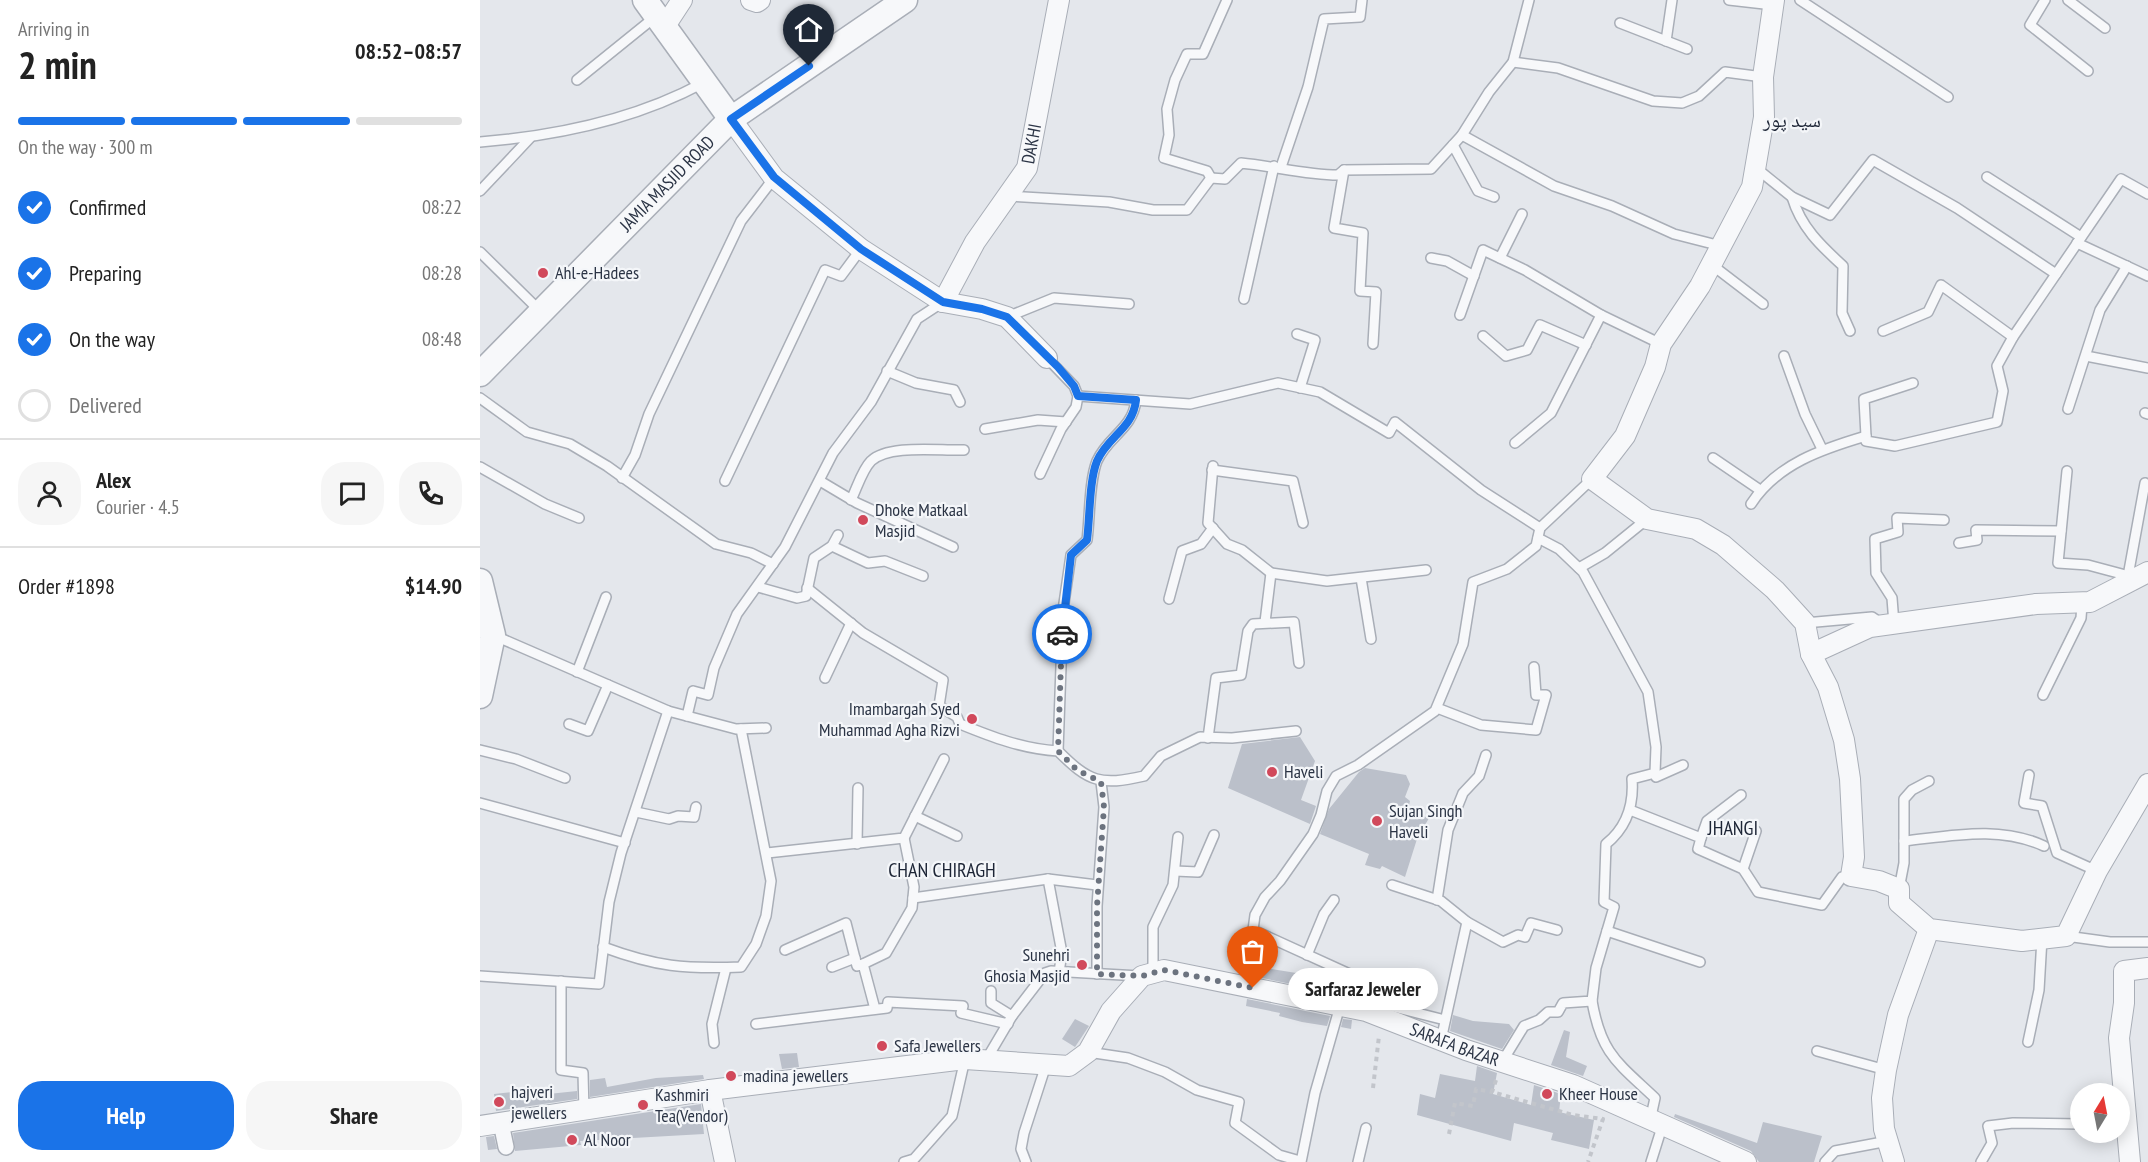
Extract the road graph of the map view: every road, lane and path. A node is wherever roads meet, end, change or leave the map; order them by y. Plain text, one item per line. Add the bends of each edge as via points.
1 (682, 0) edge
2 (751, 0) edge
3 (760, 0) edge
4 (905, 0) edge
5 (1059, 0) edge
6 (1227, 0) edge
7 (1362, 0) edge
8 (1529, 0) edge
9 (1672, 0) edge
10 (1729, 0) edge
11 (1800, 0) edge
12 (2045, 0) edge
13 (2068, 0) edge
14 (1774, 3) edge
15 (654, 10) edge
16 (1620, 23) dead end
17 (2105, 28) dead end
18 (1666, 40) junction
19 (1687, 49) dead end
20 (1513, 62) junction
21 (2088, 71) dead end
22 (1763, 77) junction
23 (577, 80) dead end
24 (705, 82) junction
25 (1948, 97) dead end
26 (731, 119) junction
27 (1462, 135) junction
28 (530, 138) junction
29 (480, 142) edge
30 (1453, 145) junction
31 (1278, 167) junction
32 (1755, 167) junction
33 (1344, 170) junction
34 (774, 177) junction
35 (1987, 177) dead end
36 (1211, 178) junction
37 (480, 190) edge
38 (2148, 194) edge
39 (1009, 196) junction
40 (1494, 197) dead end
41 (1792, 197) junction
42 (1522, 214) dead end
43 (2079, 240) junction
44 (1722, 246) junction
45 (861, 249) junction
46 (480, 252) edge
47 (1431, 258) dead end
48 (1500, 258) junction
49 (1712, 265) junction
50 (2127, 266) junction
51 (2056, 274) junction
52 (1474, 276) junction
53 (2148, 276) edge
54 (1244, 299) dead end
55 (943, 302) junction
56 (1129, 304) dead end
57 (1763, 304) dead end
58 (542, 313) junction
59 (1460, 315) dead end
60 (1601, 315) junction
61 (1007, 317) junction
62 (1850, 331) dead end
63 (1883, 331) dead end
64 (1297, 334) dead end
65 (1483, 336) dead end
66 (2013, 337) junction
67 (1373, 344) dead end
68 (1661, 344) junction
69 (1586, 345) junction
70 (1784, 356) dead end
71 (2086, 356) junction
72 (1047, 358) joint
73 (2148, 368) edge
74 (887, 371) junction
75 (480, 375) edge
76 (1913, 383) dead end
77 (1300, 388) junction
78 (1078, 396) junction
79 (480, 398) edge
80 (1136, 400) junction
81 (960, 402) dead end
82 (2068, 409) dead end
83 (1066, 422) junction
84 (985, 429) dead end
85 (1866, 436) junction
86 (1515, 443) dead end
87 (1822, 449) junction
88 (964, 450) dead end
89 (1713, 458) dead end
90 (480, 467) edge
91 (2067, 471) dead end
92 (1040, 474) dead end
93 (622, 477) junction
94 (1592, 479) junction
95 (725, 481) dead end
96 (820, 482) junction
97 (2145, 483) dead end
98 (1760, 490) junction
99 (851, 500) junction
100 (1751, 504) dead end
101 (579, 518) dead end
102 (1647, 519) junction
103 (1944, 520) dead end
104 (1303, 523) dead end
105 (1213, 528) junction
106 (2061, 531) junction
107 (1539, 533) junction
108 (838, 535) dead end
109 (1959, 543) dead end
110 (832, 546) junction
111 (952, 547) dead end
112 (773, 564) junction
113 (1579, 568) junction
114 (1426, 570) dead end
115 (1271, 573) junction
116 (2136, 575) edge
117 (922, 576) dead end
118 (1361, 578) junction
119 (480, 581) edge
120 (758, 587) junction
121 (807, 588) junction
122 (606, 597) dead end
123 (1169, 599) dead end
124 (2082, 604) junction
125 (1265, 622) junction
126 (851, 623) junction
127 (1806, 623) junction
128 (1889, 625) junction
129 (486, 634) edge
130 (1371, 639) dead end
131 (1811, 654) junction
132 (1299, 663) dead end
133 (1534, 667) dead end
134 (577, 672) junction
135 (825, 678) dead end
136 (608, 685) junction
137 (2043, 695) dead end
138 (480, 696) edge
139 (1437, 708) junction
140 (668, 711) junction
141 (687, 716) junction
142 (569, 724) dead end
143 (766, 728) dead end
144 (741, 729) junction
145 (1296, 731) dead end
146 (1208, 738) junction
147 (480, 750) edge
148 (1058, 751) junction
149 (1486, 755) dead end
150 (944, 759) dead end
151 (1683, 765) dead end
152 (1655, 773) junction
153 (2029, 775) dead end
154 (565, 778) dead end
155 (1929, 781) dead end
156 (1101, 782) junction
157 (2148, 784) edge
158 (858, 788) dead end
159 (1741, 795) dead end
160 (480, 803) edge
161 (696, 807) dead end
162 (1630, 810) junction
163 (636, 812) junction
164 (915, 816) junction
165 (1756, 831) dead end
166 (1214, 835) dead end
167 (957, 837) dead end
168 (1178, 837) dead end
169 (904, 838) junction
170 (1701, 838) junction
171 (1904, 841) junction
172 (625, 843) junction
173 (857, 844) junction
174 (2044, 846) dead end
175 (767, 853) junction
176 (1743, 869) junction
177 (1175, 871) junction
178 (2097, 871) junction
179 (1851, 876) junction
180 (1048, 879) junction
181 (1098, 885) junction
182 (1392, 885) dead end
183 (1899, 890) junction
184 (913, 898) junction
185 (1334, 900) dead end
186 (1437, 900) junction
187 (1467, 922) junction
188 (1929, 929) junction
189 (1557, 930) dead end
190 (1607, 931) junction
191 (2066, 936) junction
192 (2042, 938) junction
193 (1273, 940) junction
194 (2148, 942) edge
195 (603, 947) junction
196 (784, 950) dead end
197 (1307, 956) junction
198 (859, 961) junction
199 (1700, 962) dead end
200 (832, 967) dead end
201 (726, 968) junction
202 (2148, 968) edge
203 (1059, 972) junction
204 (1097, 974) junction
205 (1147, 975) junction
206 (480, 976) edge
207 (561, 981) junction
208 (1253, 988) junction
209 (991, 991) dead end
210 (1592, 1000) junction
211 (1340, 1006) junction
212 (875, 1009) junction
213 (1385, 1018) junction
214 (1010, 1020) junction
215 (1445, 1020) junction
216 (756, 1024) dead end
217 (1441, 1040) junction
218 (2028, 1042) dead end
219 (714, 1043) dead end
220 (1817, 1051) dead end
221 (1088, 1052) junction
222 (965, 1059) junction
223 (986, 1060) junction
224 (1502, 1062) junction
225 (1046, 1065) junction
226 (1886, 1070) junction
227 (2121, 1083) edge
228 (1373, 1088) dead end
229 (710, 1090) junction
230 (1492, 1092) junction
231 (584, 1111) junction
232 (501, 1123) junction
233 (1656, 1124) junction
234 (2070, 1124) edge
235 (480, 1126) edge
236 (1366, 1128) dead end
237 (1449, 1134) dead end
238 (1888, 1141) junction
239 (2126, 1143) edge
240 (506, 1147) dead end
241 (1740, 1161) edge
242 (726, 1162) edge
243 (904, 1162) edge
244 (1026, 1162) edge
245 (1301, 1162) edge
246 (1358, 1162) edge
247 (1588, 1162) edge
248 (1651, 1162) edge
249 (1825, 1162) edge
250 (1894, 1162) edge
251 (1981, 1162) edge
252 (2130, 1162) edge

1 - 15 street
2 - 3 street
4 - 26 street, JAMIA MASJID ROAD
5 - 39 street, DAKHI via 1027,168
6 - 36 lane via 1203,54 1187,54 1167,109 1169,135 1164,158 1207,171
7 - 31 lane via 1360,17 1324,19 1308,87
8 - 20 lane
9 - 18 lane
10 - 14 lane
11 - 25 lane
12 - 21 lane via 2030,25
13 - 17 lane
14 - 22 street
15 - 23 lane
15 - 24 street
16 - 18 lane
18 - 19 lane
20 - 22 lane via 1558,68 1653,101 1682,103 1699,96 1725,72
20 - 27 lane
22 - 32 street via 1764,117
24 - 26 street
24 - 28 lane via 654,107
26 - 34 street
26 - 58 street, JAMIA MASJID ROAD
27 - 30 lane
27 - 44 lane via 1554,186 1674,234
28 - 29 lane
28 - 37 lane
30 - 33 lane via 1431,169
30 - 40 lane via 1478,191
31 - 33 lane via 1313,175 1338,175
31 - 36 lane via 1241,163 1225,179
31 - 54 lane
32 - 41 lane
32 - 44 street via 1752,188
33 - 67 lane via 1334,228 1364,233 1360,291 1376,292
34 - 45 street
34 - 93 lane via 741,221
35 - 43 lane
36 - 39 lane via 1188,210
38 - 43 lane via 2121,179
39 - 55 street, DAKHI via 975,242
41 - 51 lane via 1830,214 1873,160 1958,208
41 - 62 lane via 1798,217 1843,266 1842,313
42 - 48 lane
43 - 50 lane
43 - 51 lane
44 - 49 street
45 - 55 street
45 - 95 lane via 841,276 825,270
46 - 58 lane
47 - 52 lane via 1447,261
48 - 52 lane via 1484,250
48 - 60 lane
49 - 57 lane
49 - 68 street
50 - 53 lane
50 - 71 lane via 2100,310
51 - 66 lane
52 - 59 lane
55 - 61 street
55 - 74 lane via 917,319
56 - 61 lane via 1054,298
58 - 75 street, JAMIA MASJID ROAD
60 - 68 lane
60 - 69 lane
61 - 72 street
63 - 66 lane via 1928,312 1941,285
64 - 77 lane via 1315,340
65 - 69 lane via 1506,356 1527,350 1540,325
66 - 85 lane via 1996,366 2003,391 1997,422 1894,446 1866,441
68 - 94 street via 1625,435
69 - 86 lane via 1551,413
70 - 87 lane
71 - 73 lane
71 - 82 lane
72 - 78 lane via 1074,386
74 - 81 lane via 916,383 954,390
74 - 96 lane via 871,402 834,453
76 - 85 lane via 1864,399
77 - 80 lane via 1278,383 1190,404
77 - 107 lane via 1320,392 1389,433 1395,422
78 - 80 lane
78 - 83 lane
79 - 93 lane via 527,432 570,444
80 - 148 lane via 1134,415 1104,448 1096,464 1087,540 1071,555 1063,610
83 - 84 lane via 1038,420
83 - 92 lane
85 - 87 lane
87 - 98 lane via 1784,470
88 - 99 lane via 896,450 878,456 869,463
89 - 98 lane
90 - 101 lane
91 - 106 lane
93 - 112 lane via 716,544 751,553
94 - 102 street
94 - 107 lane
96 - 99 lane
96 - 112 lane
97 - 116 lane
98 - 100 lane
99 - 111 lane
102 - 113 lane via 1605,553
102 - 127 street via 1696,529 1723,545
103 - 128 lane via 1897,518 1898,532 1875,539 1876,573 1892,598
104 - 105 lane via 1293,481 1213,468 1208,523
105 - 115 lane via 1227,544 1242,550
105 - 123 lane via 1201,544 1182,551
106 - 109 lane via 1976,530 1977,540
106 - 116 lane via 2058,563
107 - 113 lane
107 - 139 lane via 1536,546 1507,569 1473,582 1463,644
108 - 110 lane
110 - 117 lane via 868,563 885,561
110 - 121 lane via 814,558
112 - 120 lane
113 - 152 lane via 1648,692 1656,747
114 - 118 lane
115 - 118 lane via 1327,581
115 - 125 lane
116 - 124 street
118 - 130 lane
119 - 129 street
120 - 121 lane via 797,598 806,596
120 - 141 lane via 737,614 714,668 708,694 693,691
121 - 126 lane
122 - 134 lane
124 - 128 street via 2036,604
124 - 137 lane via 2081,618
125 - 132 lane via 1294,622
125 - 146 lane via 1253,624 1248,631 1241,675 1216,678
126 - 135 lane
126 - 148 lane via 943,680 939,706 957,717 960,724 1036,750
127 - 128 lane via 1872,617
127 - 131 street
128 - 131 street via 1870,627
129 - 134 lane
129 - 138 street
131 - 179 street via 1827,687 1844,740 1850,779 1854,857
133 - 139 lane via 1536,695 1546,695 1536,730 1481,725
134 - 136 lane
136 - 140 lane
136 - 142 lane via 588,731
139 - 193 lane via 1358,765 1336,776 1313,834 1255,915 1253,930
140 - 141 lane
140 - 163 lane
141 - 144 lane
143 - 144 lane
144 - 175 lane
145 - 146 lane
146 - 156 lane via 1200,737 1174,747 1144,776
147 - 154 lane
148 - 156 lane via 1077,770
149 - 186 lane via 1479,777 1463,793 1448,830
150 - 164 lane
151 - 152 lane via 1656,777
152 - 162 lane via 1632,779 1634,802
153 - 178 lane via 2024,803 2042,806 2057,853
155 - 171 lane via 1904,799
156 - 181 lane via 1104,807
157 - 178 street
158 - 173 lane
159 - 170 lane via 1707,820
160 - 172 lane
161 - 163 lane via 694,817 669,819
162 - 170 lane
162 - 190 lane via 1617,836 1606,844 1604,902 1614,907
163 - 172 lane
164 - 167 lane
164 - 169 lane
165 - 176 lane
166 - 177 lane via 1198,872
168 - 177 lane
169 - 173 lane
169 - 184 lane
170 - 176 lane via 1698,849
171 - 174 lane via 2003,833
171 - 183 lane
172 - 195 lane via 609,902
173 - 175 lane
175 - 201 lane via 771,881 766,916 756,944 741,967
176 - 179 lane via 1758,892 1822,905 1842,877
177 - 205 lane via 1173,885 1153,927
178 - 191 street
179 - 183 street via 1879,880
180 - 181 lane
180 - 184 lane
180 - 203 lane via 1062,953
181 - 204 lane
182 - 186 lane
183 - 188 street via 1899,903
184 - 198 lane via 912,908 886,953
185 - 197 lane
186 - 187 lane
187 - 189 lane via 1503,942 1518,935 1525,937 1531,923
187 - 215 lane
188 - 192 street via 2022,941
188 - 226 street via 1898,1015
190 - 199 lane
190 - 210 lane
191 - 192 street
191 - 194 lane
192 - 218 lane
193 - 197 lane
193 - 208 path
195 - 201 lane via 643,962 688,969
195 - 207 lane via 599,984
196 - 198 lane via 846,923
197 - 215 lane via 1354,975 1389,997 1386,1005
198 - 200 lane
198 - 212 lane
201 - 219 lane via 712,1024
202 - 227 street via 2124,971 2119,1038
203 - 204 lane
203 - 214 lane via 1051,971 1040,977
204 - 205 lane
205 - 208 street, SARAFA BAZAR via 1164,970
205 - 221 street via 1111,1011
206 - 207 lane
207 - 231 lane via 561,1070 583,1073
208 - 211 street, SARAFA BAZAR
209 - 214 lane via 991,1003
210 - 224 lane via 1563,1003 1558,1012 1548,1012 1524,1026
210 - 233 lane via 1597,1030 1614,1061 1654,1098
211 - 213 street, SARAFA BAZAR
211 - 245 lane via 1315,1093
212 - 214 lane via 887,1008 888,1002 963,1006 961,1013
212 - 216 lane
213 - 217 street, SARAFA BAZAR
213 - 228 path via 1379,1035
214 - 223 lane
215 - 217 lane
217 - 224 street, SARAFA BAZAR
220 - 226 lane
221 - 225 street via 1069,1066
221 - 245 lane via 1128,1058 1165,1071 1197,1090 1239,1102 1235,1123 1280,1155
222 - 223 street
222 - 229 street
222 - 243 lane via 952,1116 914,1158
223 - 225 street
224 - 230 path
224 - 233 street, SARAFA BAZAR via 1573,1085
225 - 244 lane via 1024,1134 1021,1149
226 - 238 street via 1882,1098
229 - 231 street
229 - 242 street
230 - 237 path via 1476,1089 1473,1106 1455,1103
230 - 247 path via 1573,1115 1603,1119
231 - 232 street
232 - 235 street
232 - 240 street
233 - 241 street, SARAFA BAZAR
233 - 248 lane
234 - 251 lane via 1988,1126 1992,1143
236 - 246 lane
238 - 249 lane via 1835,1151
238 - 250 street
239 - 252 street

